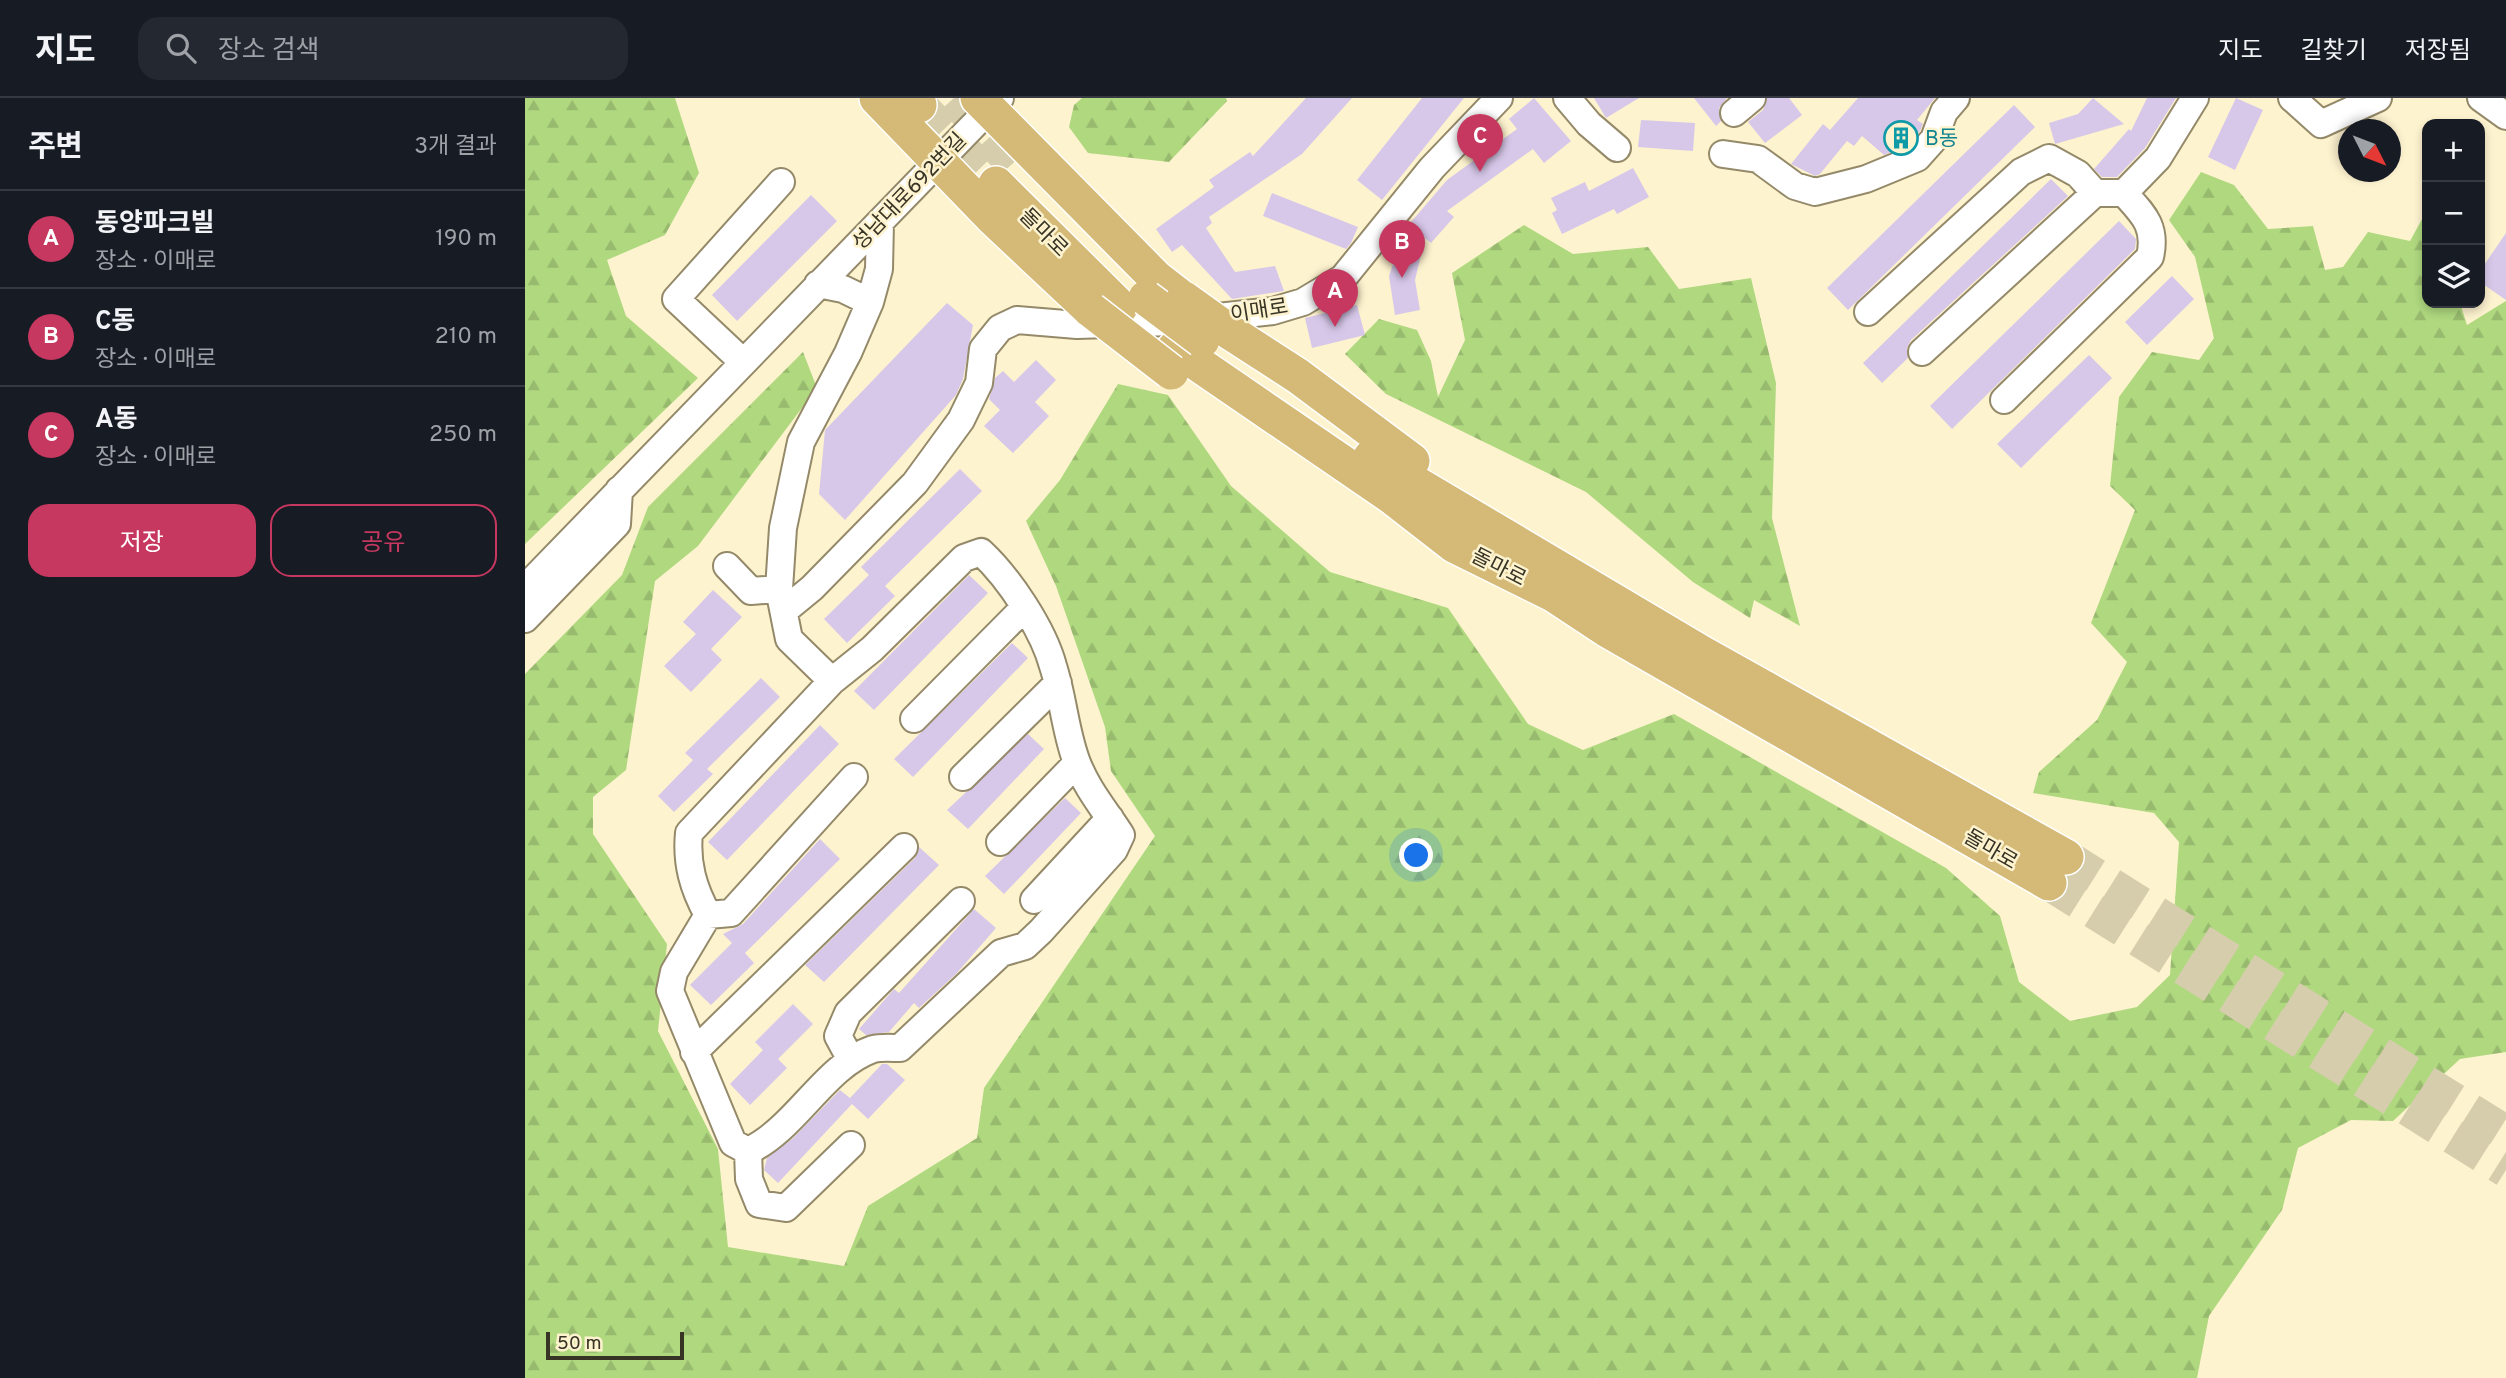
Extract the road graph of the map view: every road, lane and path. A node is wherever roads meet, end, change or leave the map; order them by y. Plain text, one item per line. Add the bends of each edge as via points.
1 (877, 98) edge
2 (1499, 98) edge
3 (1567, 98) edge
4 (1956, 98) edge
5 (2195, 98) edge
6 (2292, 98) edge
7 (2378, 98) edge
8 (2481, 98) edge
9 (989, 102) edge
10 (2506, 116) edge
11 (1616, 148) dead end
12 (1723, 154) dead end
13 (939, 162) junction
14 (1009, 179) tunnel mouth
15 (781, 182) dead end
16 (2095, 193) junction
17 (2124, 193) junction
18 (880, 222) junction
19 (818, 284) junction
20 (870, 302) junction
21 (1134, 302) junction
22 (1868, 312) dead end
23 (1194, 348) junction
24 (1922, 352) dead end
25 (743, 362) junction
26 (2004, 400) dead end
27 (619, 490) junction
28 (727, 566) dead end
29 (525, 587) edge
30 (782, 600) junction
31 (1024, 608) junction
32 (525, 619) edge
33 (832, 681) junction
34 (1058, 683) junction
35 (914, 719) dead end
36 (1077, 763) junction
37 (854, 777) dead end
38 (963, 777) dead end
39 (1110, 818) junction
40 (1000, 842) dead end
41 (904, 847) dead end
42 (1034, 900) dead end
43 (961, 901) dead end
44 (708, 915) junction
45 (694, 1052) junction
46 (851, 1060) junction
47 (851, 1145) dead end
48 (748, 1151) junction

1 - 13 main road
2 - 30 street, 이매로 via 1432,168 1343,278 1303,302 1273,311 1173,322 1077,325 1017,320 1000,328 983,349 979,383 961,421 915,483 811,588
3 - 11 street
4 - 12 street via 1944,112 1934,139 1917,158 1866,179 1815,192 1795,186 1758,159
5 - 17 street via 2158,158
6 - 7 street via 2321,124
8 - 10 street
9 - 13 street, 성남대로692번길
9 - 21 main road via 1156,278
13 - 18 street, 성남대로692번길
13 - 21 main road via 994,219
14 - 21 main road, 돌마로
15 - 25 street via 676,299
16 - 17 street
16 - 22 street via 2078,174 2049,158 2021,173
16 - 24 street
17 - 26 street via 2145,215 2154,239 2150,257
18 - 19 street, 성남대로692번길
18 - 20 street via 879,268
19 - 20 street
19 - 25 street, 성남대로692번길
20 - 30 street via 801,442 783,528
21 - 23 main road, 돌마로
21 - 23 main road, bridge
23 - 23 main road, 돌마로 via 1298,376 1502,533 2057,870 1606,629 1553,594 1454,545
25 - 27 street, 성남대로692번길
27 - 29 street, 성남대로692번길
27 - 32 street via 617,524
28 - 30 street via 751,591
30 - 33 street via 789,639
31 - 33 street via 996,565 981,552 964,558 872,649
31 - 34 street
31 - 35 street
33 - 44 street via 689,833 687,854 695,892
34 - 36 street
34 - 38 street
36 - 39 street
36 - 40 street
37 - 44 street via 731,913
39 - 42 street
39 - 46 street via 1121,835 1114,850 1025,946 1001,953 972,976 900,1048 876,1048
41 - 45 street
43 - 46 street via 848,1013 838,1036
44 - 45 street via 674,972 670,991
45 - 48 street via 733,1143
46 - 48 street via 778,1133
47 - 48 street via 786,1208 759,1204 749,1179

